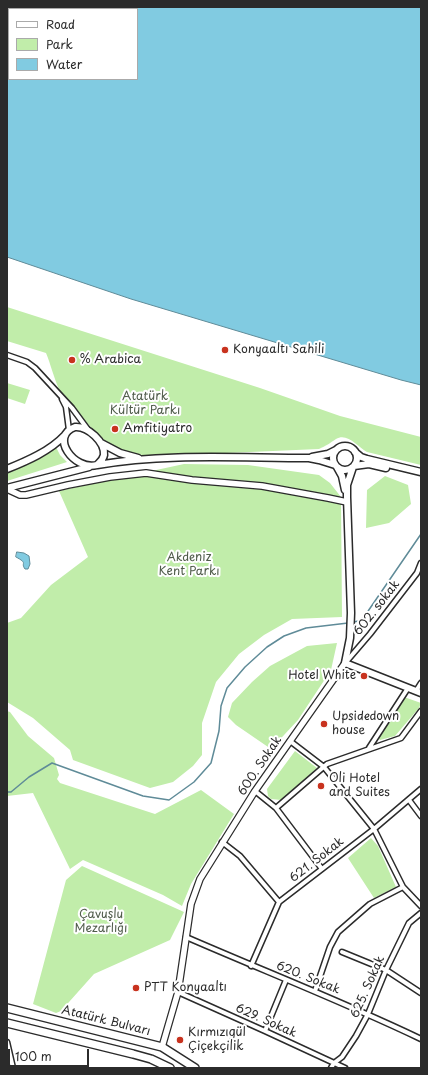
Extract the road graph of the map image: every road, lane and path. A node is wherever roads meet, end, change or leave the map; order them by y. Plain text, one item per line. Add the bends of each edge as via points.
1 (7, 355) edge
2 (60, 395) junction
3 (89, 431) junction
4 (68, 432) junction
5 (101, 443) junction
6 (336, 450) junction
7 (355, 452) junction
8 (309, 458) junction
9 (142, 460) junction
10 (94, 466) junction
11 (336, 466) junction
12 (353, 467) junction
13 (7, 469) edge
14 (421, 472) edge
15 (421, 476) edge
16 (7, 489) edge
17 (347, 500) junction
18 (421, 563) edge
19 (345, 663) junction
20 (421, 683) edge
21 (408, 688) junction
22 (418, 692) edge
23 (421, 711) edge
24 (290, 741) junction
25 (369, 749) junction
26 (324, 767) junction
27 (421, 789) edge
28 (255, 791) junction
29 (409, 800) junction
30 (276, 808) junction
31 (421, 816) edge
32 (374, 829) junction
33 (222, 842) junction
34 (322, 870) junction
35 (403, 887) junction
36 (279, 902) junction
37 (421, 906) edge
38 (421, 913) edge
39 (186, 937) junction
40 (342, 952) dead end
41 (251, 966) junction
42 (386, 970) junction
43 (286, 980) junction
44 (315, 991) junction
45 (178, 992) junction
46 (421, 993) edge
47 (7, 1008) edge
48 (368, 1014) junction
49 (7, 1023) edge
50 (265, 1031) junction
51 (421, 1039) edge
52 (7, 1042) edge
53 (162, 1047) junction
54 (334, 1063) junction
55 (13, 1068) edge
56 (170, 1068) edge
57 (195, 1068) edge
58 (331, 1068) edge
59 (345, 1068) edge

1 - 2 street via 27,362 35,368
2 - 3 street via 78,414
2 - 4 street via 66,407
3 - 4 main road via 78,426
3 - 5 main road
4 - 10 main road via 64,445 69,455 88,467
4 - 13 main road via 47,449
5 - 9 main road
5 - 10 main road via 104,457
6 - 7 main road via 345,446
6 - 8 main road
6 - 11 main road via 333,456
7 - 12 main road via 357,458
7 - 14 main road via 367,459
8 - 9 main road
8 - 11 main road
9 - 10 main road
10 - 16 main road
11 - 12 main road via 345,470
11 - 17 main road via 345,485
12 - 15 main road via 369,464
12 - 17 main road via 347,485
16 - 17 street via 26,495 110,477 146,473 262,486
17 - 19 main road, 600. Sokak via 351,613
18 - 19 street, 602. sokak via 417,573
19 - 21 main road
19 - 24 street, 600. Sokak
20 - 22 street
21 - 22 main road
21 - 25 street
23 - 25 street via 401,738
24 - 26 street
24 - 28 street, 600. Sokak
25 - 26 street
26 - 30 street
26 - 32 street
27 - 29 street, 621. Sokak
28 - 30 street
28 - 33 street, 600. Sokak
29 - 31 street
29 - 32 street, 621. Sokak
30 - 34 street
32 - 34 street, 621. Sokak
32 - 35 street
33 - 36 street via 240,856
33 - 39 street, 600. Sokak via 200,879 191,904
34 - 36 street, 621. Sokak
35 - 37 street
35 - 44 street via 370,904 338,932 330,947
36 - 41 street, 621. Sokak
38 - 42 street, 625. Sokak via 409,923
39 - 41 street, 620. Sokak
39 - 45 street, 600. Sokak
40 - 42 street
41 - 43 street, 620. Sokak
42 - 46 street
42 - 48 street, 625. Sokak
43 - 44 street, 620. Sokak
43 - 50 street
44 - 48 street, 620. Sokak
45 - 50 street, 629. Sokak
45 - 53 street, 600. Sokak
47 - 53 main road, Atatürk Bulvarı
48 - 51 street, 620. Sokak
48 - 54 street, 625. Sokak via 342,1057
49 - 56 main road via 151,1059
50 - 54 street, 629. Sokak
52 - 55 street
53 - 57 main road, Atatürk Bulvarı
54 - 58 street, 625. Sokak
54 - 59 street, 629. Sokak

